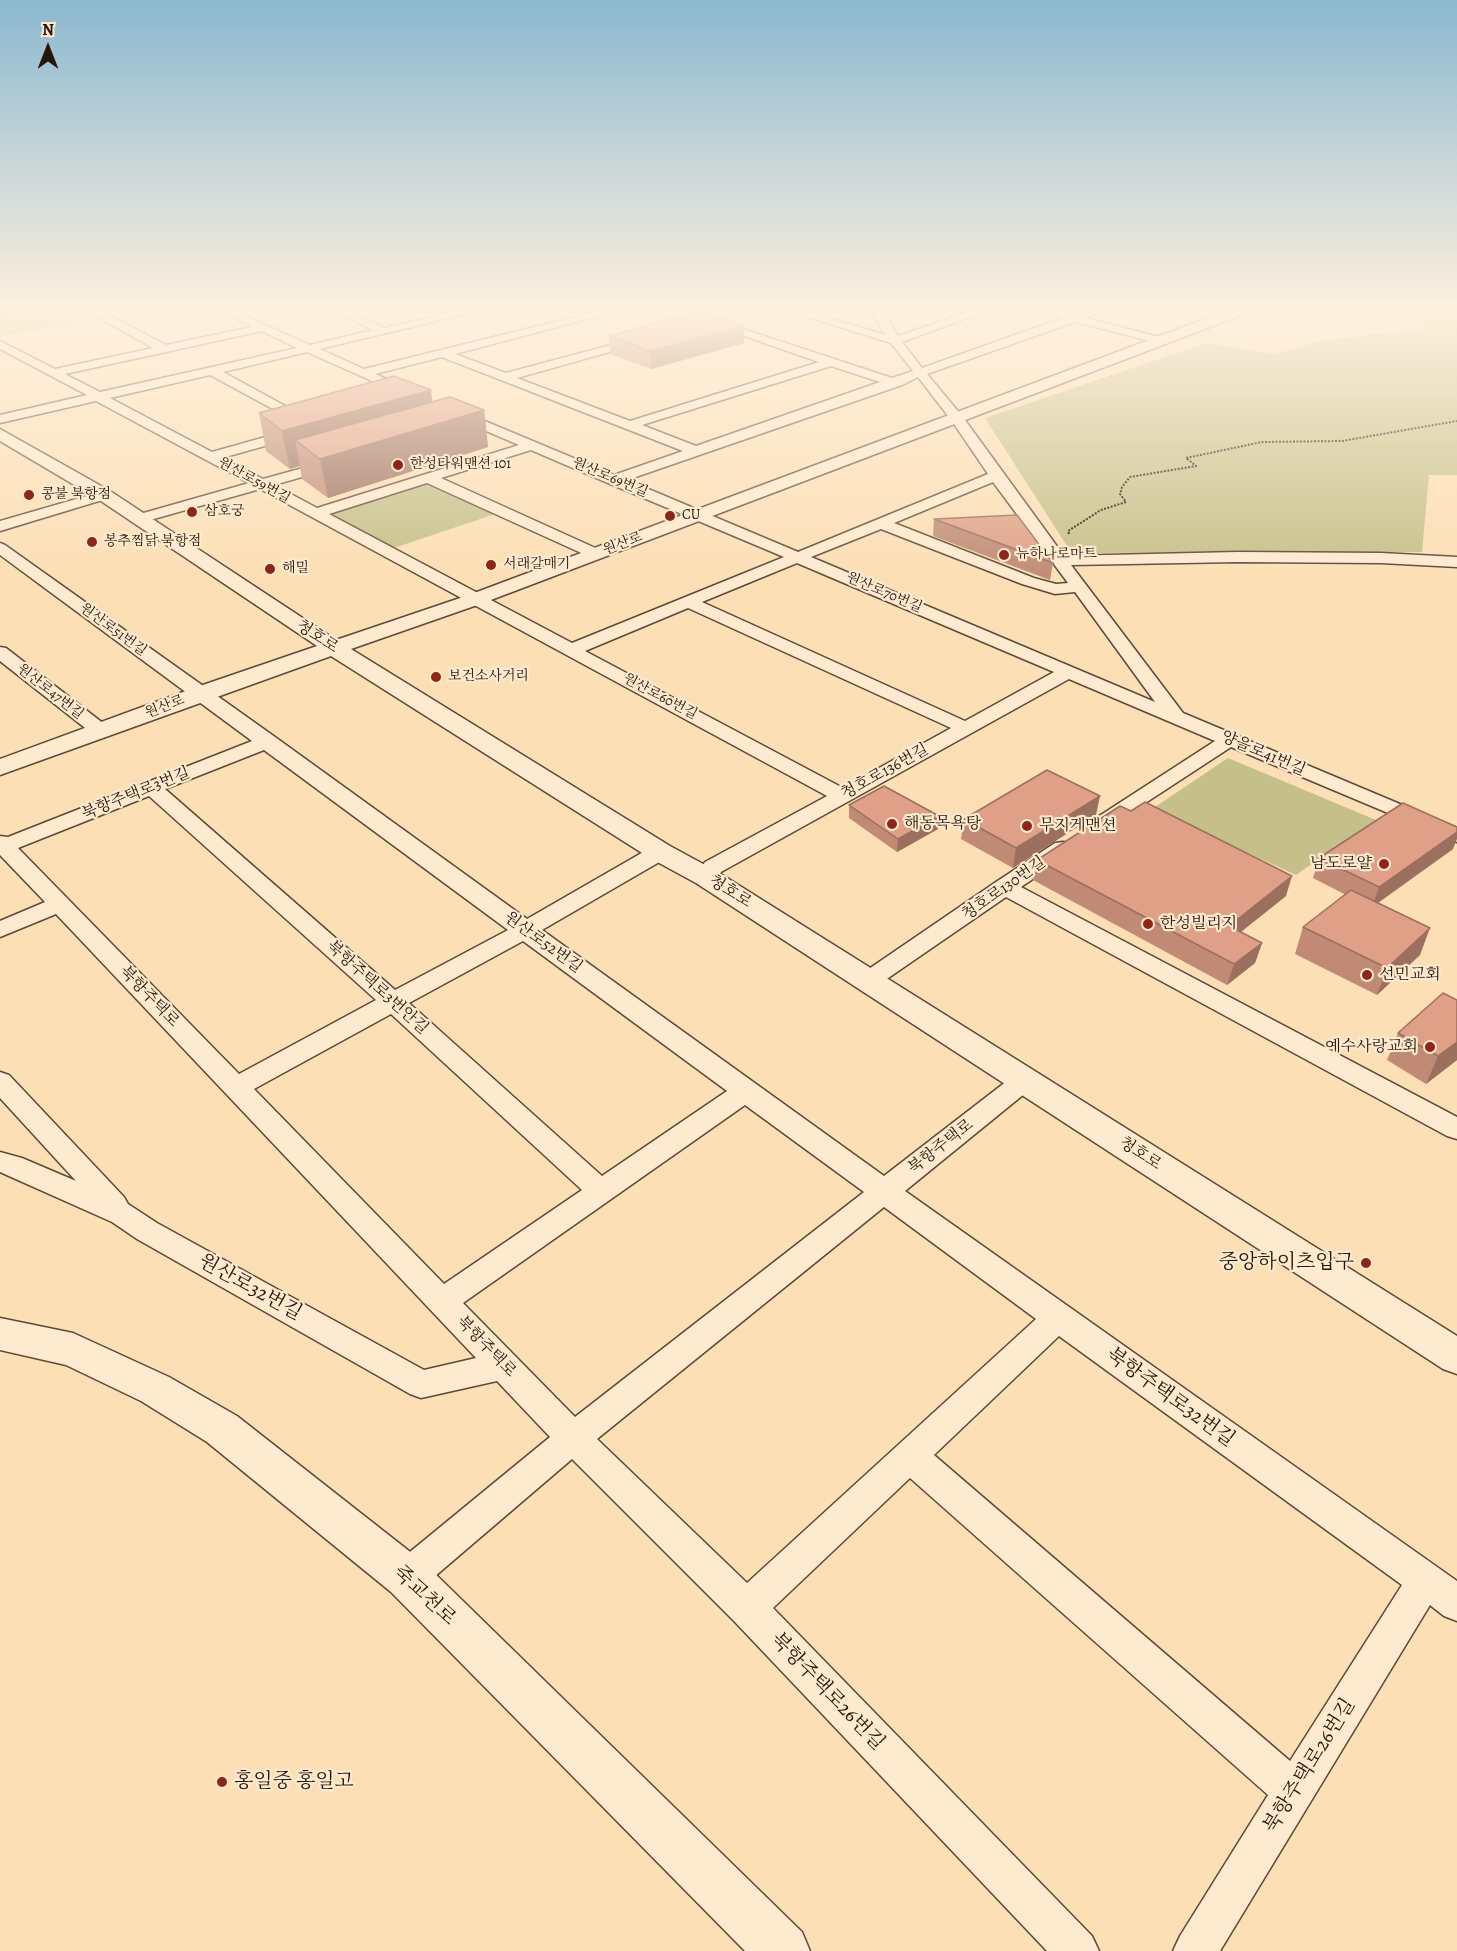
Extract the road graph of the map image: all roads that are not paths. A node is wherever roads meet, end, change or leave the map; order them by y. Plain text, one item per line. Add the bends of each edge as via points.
1 (73, 401) edge
2 (104, 401) edge
3 (271, 401) edge
4 (408, 401) edge
5 (568, 401) edge
6 (706, 401) edge
7 (838, 401) edge
8 (942, 401) edge
9 (1004, 401) edge
10 (398, 404) edge
11 (447, 410) edge
12 (0, 419) edge
13 (957, 419) junction
14 (475, 422) junction
15 (630, 425) junction
16 (453, 428) edge
17 (0, 434) edge
18 (532, 445) junction
19 (696, 451) junction
20 (210, 457) junction
21 (351, 458) edge
22 (996, 476) junction
23 (428, 478) junction
24 (612, 480) junction
25 (260, 485) junction
26 (104, 495) junction
27 (314, 514) junction
28 (699, 515) junction
29 (138, 519) junction
30 (880, 524) junction
31 (0, 526) edge
32 (0, 548) edge
33 (596, 554) junction
34 (798, 557) junction
35 (1058, 559) junction
36 (1457, 562) edge
37 (1080, 587) junction
38 (476, 599) junction
39 (688, 602) junction
40 (334, 648) junction
41 (571, 650) junction
42 (0, 652) edge
43 (1068, 672) junction
44 (202, 693) junction
45 (1176, 717) junction
46 (966, 728) junction
47 (101, 732) junction
48 (1229, 740) junction
49 (268, 741) junction
50 (0, 768) edge
51 (152, 788) junction
52 (843, 796) junction
53 (1457, 836) edge
54 (2, 846) edge
55 (660, 852) junction
56 (706, 876) junction
57 (1004, 887) junction
58 (60, 904) junction
59 (0, 930) edge
60 (525, 930) junction
61 (869, 980) junction
62 (393, 1002) junction
63 (1025, 1080) junction
64 (0, 1081) edge
65 (236, 1087) junction
66 (746, 1091) junction
67 (1457, 1129) edge
68 (0, 1162) edge
69 (600, 1190) junction
70 (884, 1192) junction
71 (122, 1214) junction
72 (442, 1301) junction
73 (1058, 1318) junction
74 (0, 1334) edge
75 (1455, 1351) edge
76 (504, 1365) junction
77 (573, 1438) junction
78 (910, 1456) junction
79 (407, 1577) junction
80 (1425, 1580) junction
81 (1457, 1603) edge
82 (747, 1608) junction
83 (1294, 1791) junction
84 (783, 1951) edge
85 (1077, 1951) edge
86 (1195, 1951) edge

1 - 12 street
2 - 20 street, 원산로59번길
3 - 20 street via 319,426
4 - 10 street
5 - 15 street
6 - 15 street
7 - 19 street
8 - 13 street
9 - 13 street, 원산로
11 - 14 street, 원산로69번길
13 - 22 street
13 - 28 street, 원산로
14 - 16 street
14 - 18 street, 원산로69번길
15 - 19 street
17 - 26 street, 청호로
18 - 23 street
18 - 24 street, 원산로69번길
19 - 24 street
20 - 25 street, 원산로59번길
21 - 25 street
22 - 30 street
22 - 35 street
23 - 27 street
23 - 33 street
24 - 28 street, 원산로69번길
25 - 27 street, 원산로59번길
25 - 29 street
26 - 29 street, 청호로
26 - 31 street
27 - 38 street, 원산로59번길
28 - 33 street, 원산로
28 - 34 street, 원산로70번길
29 - 40 street, 청호로
30 - 34 street
30 - 37 street via 1028,581 1055,589
32 - 44 street, 원산로51번길 via 16,568
33 - 38 street, 원산로
34 - 39 street
34 - 43 street, 원산로70번길
35 - 36 street via 1249,557
35 - 37 street
37 - 45 street
38 - 40 street, 원산로
38 - 41 street, 원산로60번길
39 - 41 street
39 - 46 street
40 - 44 street, 원산로
40 - 55 street, 청호로
41 - 52 street, 원산로60번길
42 - 47 street, 원산로47번길
43 - 45 street, 양을로41번길
43 - 46 street, 청호로136번길
44 - 47 street, 원산로
44 - 49 street, 원산로52번길
45 - 48 street, 양을로41번길
46 - 52 street, 청호로136번길
47 - 50 street, 원산로
48 - 53 street, 양을로41번길
48 - 57 street, 청호로130번길
49 - 51 street, 북항주택로3번길
49 - 60 street, 원산로52번길
51 - 54 street, 북항주택로3번길
51 - 62 street, 북항주택로3번안길
52 - 56 street, 청호로136번길 via 713,867
54 - 58 street, 북항주택로
55 - 56 street, 청호로
55 - 60 street
56 - 61 street, 청호로
57 - 61 street, 청호로130번길
57 - 67 street
58 - 59 street
58 - 65 street, 북항주택로
60 - 62 street
60 - 66 street, 원산로52번길
61 - 63 street, 청호로
62 - 65 street
62 - 69 street, 북항주택로3번안길
63 - 70 street, 북항주택로
63 - 75 street, 청호로
64 - 71 street
65 - 72 street, 북항주택로
66 - 69 street
66 - 70 street, 원산로52번길
68 - 71 street, 원산로32번길
69 - 72 street
70 - 73 street, 북항주택로32번길
70 - 77 street, 북항주택로
71 - 76 street, 원산로32번길 via 421,1384
72 - 76 street, 북항주택로
73 - 78 street
73 - 80 street, 북항주택로32번길
74 - 79 street, 죽교천로 via 73,1350 155,1389 222,1429
76 - 77 street, 북항주택로
77 - 79 street
77 - 82 street, 북항주택로26번길
78 - 82 street
78 - 83 street
79 - 84 street, 죽교천로
80 - 81 street, 북항주택로32번길
80 - 83 street, 북항주택로26번길
82 - 85 street, 북항주택로26번길
83 - 86 street, 북항주택로26번길

